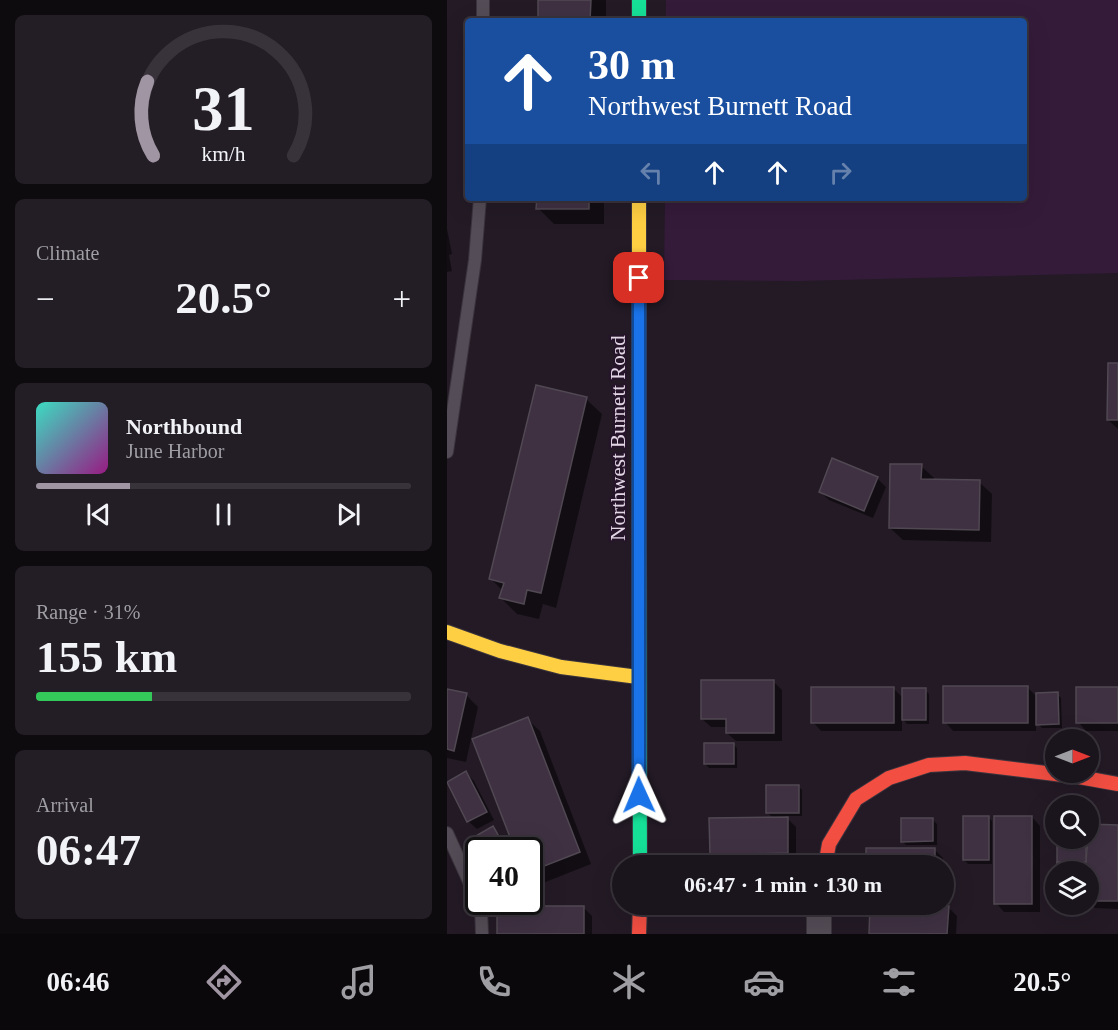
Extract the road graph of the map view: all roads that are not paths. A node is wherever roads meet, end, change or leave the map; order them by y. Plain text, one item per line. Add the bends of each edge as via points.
1 (483, 0) edge
2 (639, 0) edge
3 (483, 18) edge
4 (639, 18) edge
5 (480, 201) edge
6 (639, 201) edge
7 (447, 452) edge
8 (447, 632) edge
9 (638, 678) junction
10 (1118, 784) edge
11 (447, 833) edge
12 (640, 855) edge
13 (827, 855) edge
14 (639, 915) edge
15 (819, 915) edge
16 (482, 934) edge
17 (639, 934) edge
18 (819, 934) edge

1 - 3 lane
2 - 4 street
5 - 7 lane
6 - 9 street, Northwest Burnett Road
8 - 9 street via 500,651 561,666
9 - 12 street, Northwest Burnett Road
10 - 13 street via 965,763 929,765 889,778 856,799 829,844
11 - 16 lane via 481,908
14 - 17 street
15 - 18 street

